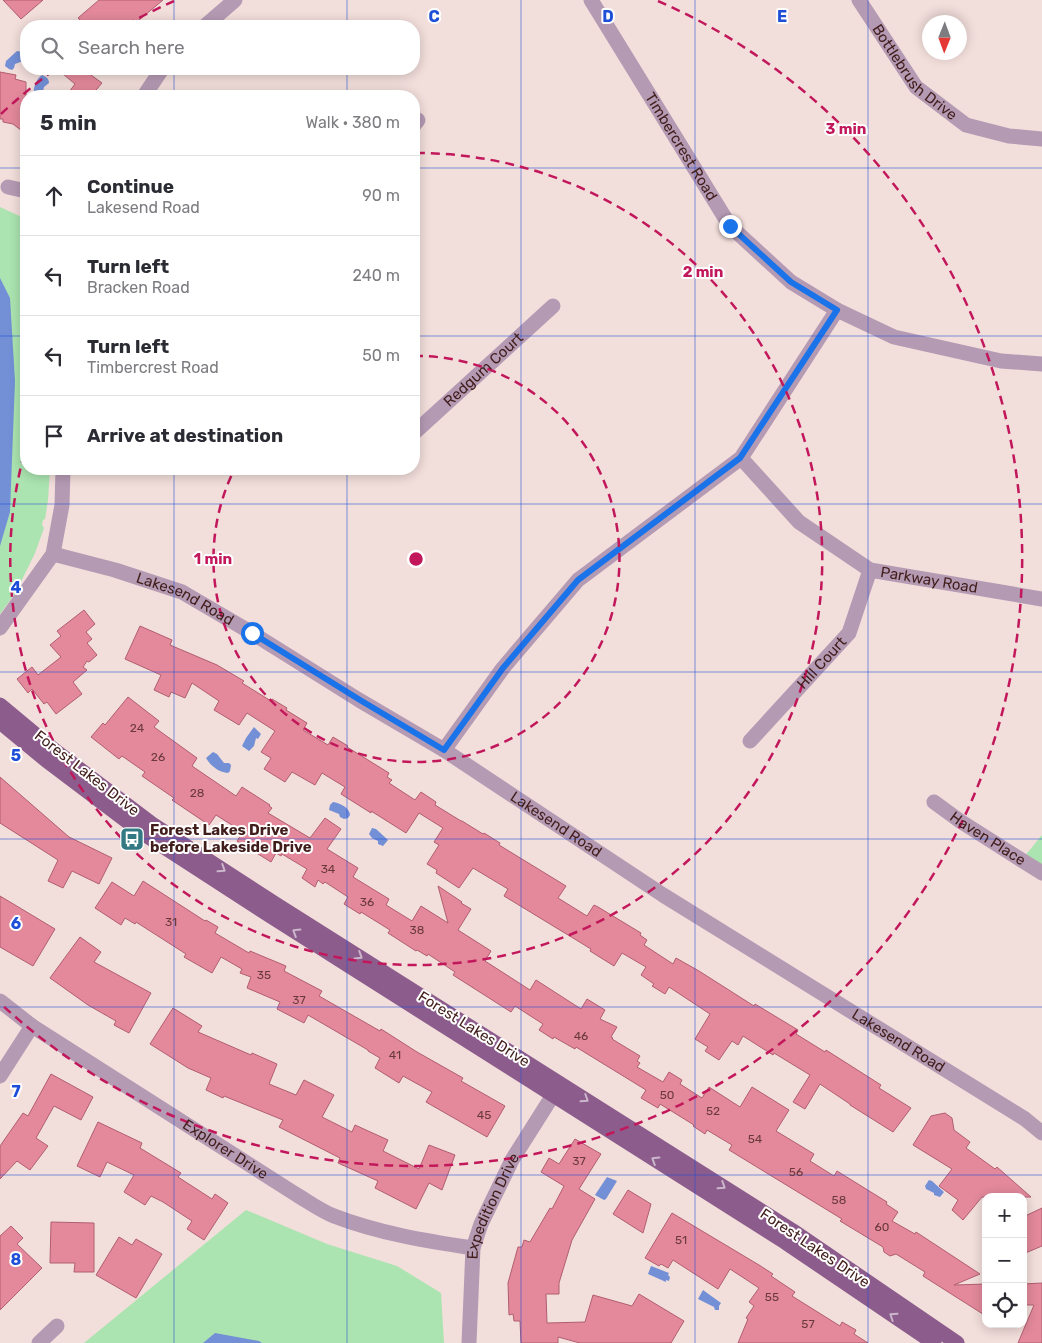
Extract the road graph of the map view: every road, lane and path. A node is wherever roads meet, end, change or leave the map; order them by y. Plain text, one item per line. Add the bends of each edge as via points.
1 (235, 0) edge
2 (591, 0) edge
3 (859, 0) edge
4 (212, 20) edge
5 (158, 75) edge
6 (148, 90) edge
7 (1042, 139) edge
8 (8, 187) dead end
9 (20, 189) edge
10 (553, 306) dead end
11 (837, 310) junction
12 (1042, 364) edge
13 (420, 428) edge
14 (740, 458) junction
15 (62, 475) edge
16 (53, 554) junction
17 (870, 570) junction
18 (1042, 599) edge
19 (0, 628) edge
20 (0, 705) edge
21 (0, 722) edge
22 (750, 741) dead end
23 (444, 750) junction
24 (934, 802) dead end
25 (1042, 873) edge
26 (0, 1001) edge
27 (32, 1026) junction
28 (0, 1076) edge
29 (557, 1089) junction
30 (1042, 1133) edge
31 (473, 1248) junction
32 (57, 1326) dead end
33 (39, 1343) edge
34 (468, 1343) edge
35 (934, 1343) edge
36 (957, 1343) edge

1 - 4 street
2 - 11 street, Timbercrest Road via 730,226 791,282
3 - 7 street, Bottlebrush Drive via 916,87 959,120 966,125 1009,136
5 - 6 street
8 - 9 street
10 - 13 street, Redgum Court
11 - 12 street, Timbercrest Road via 894,337 1000,362
11 - 14 street
14 - 17 street, Parkway Road via 799,522
14 - 23 street via 578,580 503,668
15 - 16 street via 62,505
16 - 19 street
16 - 23 street, Lakesend Road via 182,592
17 - 18 street, Parkway Road
17 - 22 street, Hill Court via 848,633
20 -> 29 main road, Forest Lakes Drive via 152,824
29 -> 21 main road, Forest Lakes Drive via 144,834
23 - 30 street, Lakesend Road via 664,895 1025,1119
24 - 25 street, Haven Place
26 - 27 street, Explorer Drive
27 - 28 street
27 - 31 street, Explorer Drive via 332,1215 369,1228
29 - 31 street, Expedition Drive via 512,1160
35 -> 29 main road, Forest Lakes Drive
29 -> 36 main road, Forest Lakes Drive via 793,1232
31 - 34 street, Expedition Drive
32 - 33 street

